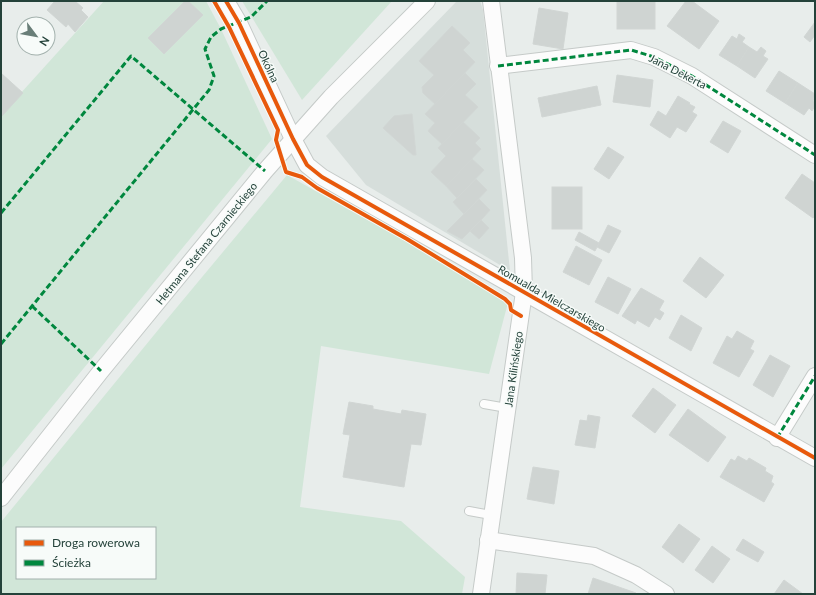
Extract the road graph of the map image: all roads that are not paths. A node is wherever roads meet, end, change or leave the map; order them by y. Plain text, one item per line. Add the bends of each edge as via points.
1 (226, 1) edge
2 (428, 1) edge
3 (491, 1) edge
4 (498, 66) junction
5 (293, 139) junction
6 (815, 155) edge
7 (524, 292) junction
8 (815, 376) edge
9 (484, 404) dead end
10 (507, 408) junction
11 (777, 438) junction
12 (815, 458) edge
13 (1, 498) edge
14 (469, 511) dead end
15 (491, 515) junction
16 (488, 540) junction
17 (481, 594) edge
18 (666, 594) edge

1 - 5 street, Okólna via 239,23
2 - 5 street, Hetmana Stefana Czarnieckiego via 331,97
3 - 4 street, Jana Kilińskiego
4 - 6 street, Jana Dekerta via 631,50 654,57 692,76
4 - 7 street, Jana Kilińskiego via 523,258
5 - 7 street, Romualda Mielczarskiego via 307,165 322,177
5 - 13 street, Hetmana Stefana Czarnieckiego via 101,371
7 - 10 street, Jana Kilińskiego
7 - 11 street, Romualda Mielczarskiego
8 - 11 street
9 - 10 lane
10 - 15 street, Jana Kilińskiego
11 - 12 street, Romualda Mielczarskiego
14 - 15 lane
15 - 16 street, Jana Kilińskiego
16 - 17 street, Jana Kilińskiego
16 - 18 street via 594,556 636,575

